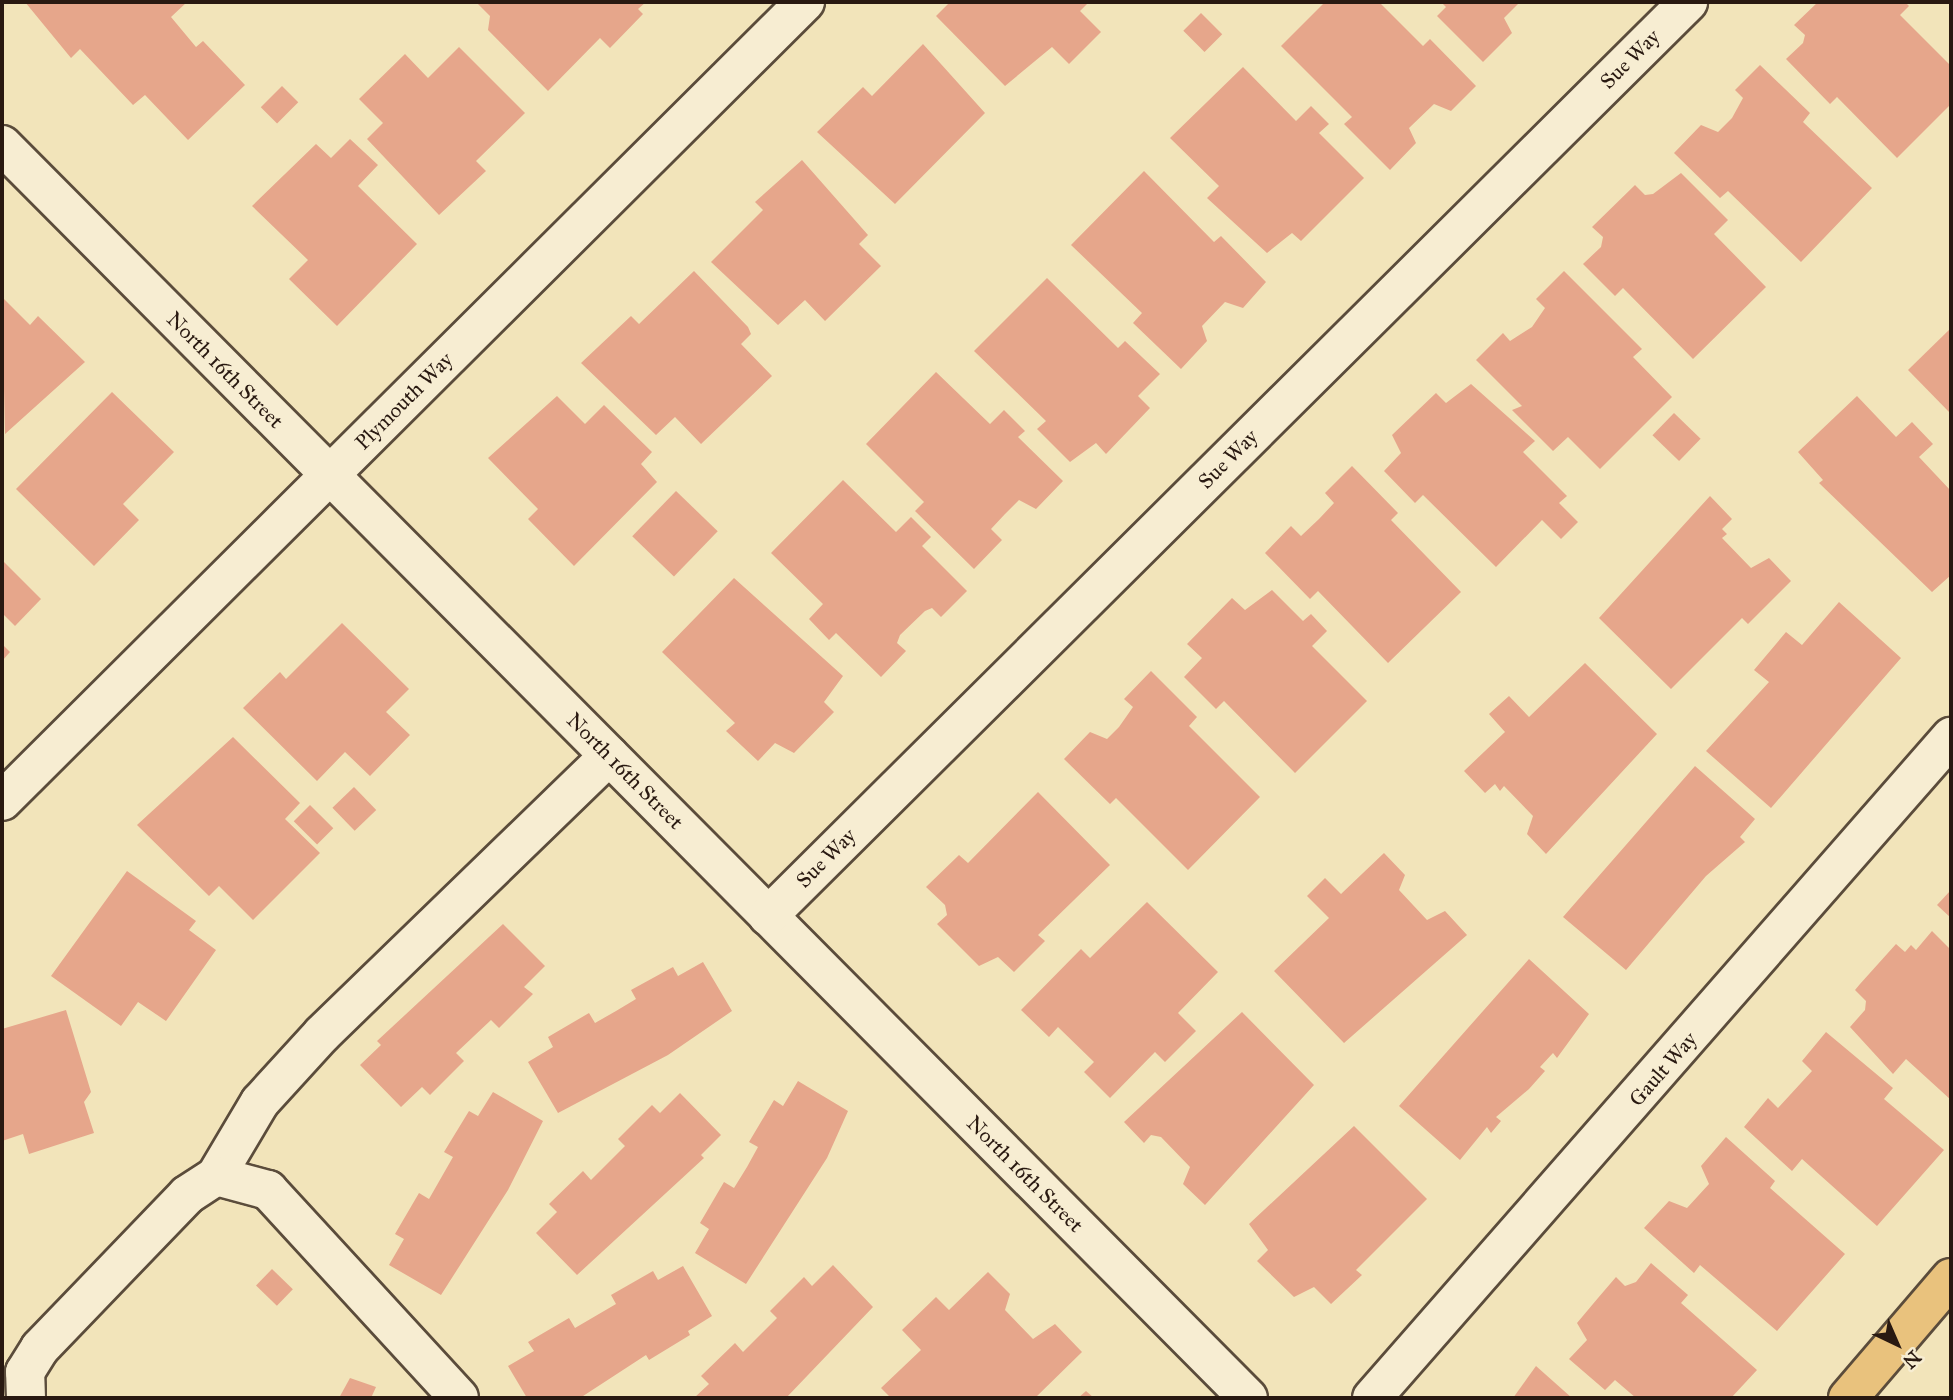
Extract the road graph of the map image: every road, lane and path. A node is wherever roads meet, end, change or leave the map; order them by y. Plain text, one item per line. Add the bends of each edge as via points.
1 (805, 2) edge
2 (1688, 2) edge
3 (2, 145) edge
4 (330, 475) junction
5 (1951, 737) edge
6 (609, 755) junction
7 (2, 801) edge
8 (768, 916) junction
9 (216, 1176) junction
10 (1951, 1278) edge
11 (26, 1398) edge
12 (459, 1398) edge
13 (1248, 1398) edge
14 (1372, 1398) edge
15 (1848, 1398) edge

1 - 4 street, Plymouth Way
2 - 8 street, Sue Way
3 - 4 street, North 16th Street
4 - 6 street, North 16th Street
4 - 7 street, Plymouth Way
5 - 14 street, Gault Way
6 - 8 street, North 16th Street
6 - 9 street via 322,1034 260,1102
8 - 13 street, North 16th Street
9 - 11 street via 187,1195 40,1348 25,1372
9 - 12 street via 268,1191
10 - 15 main road

